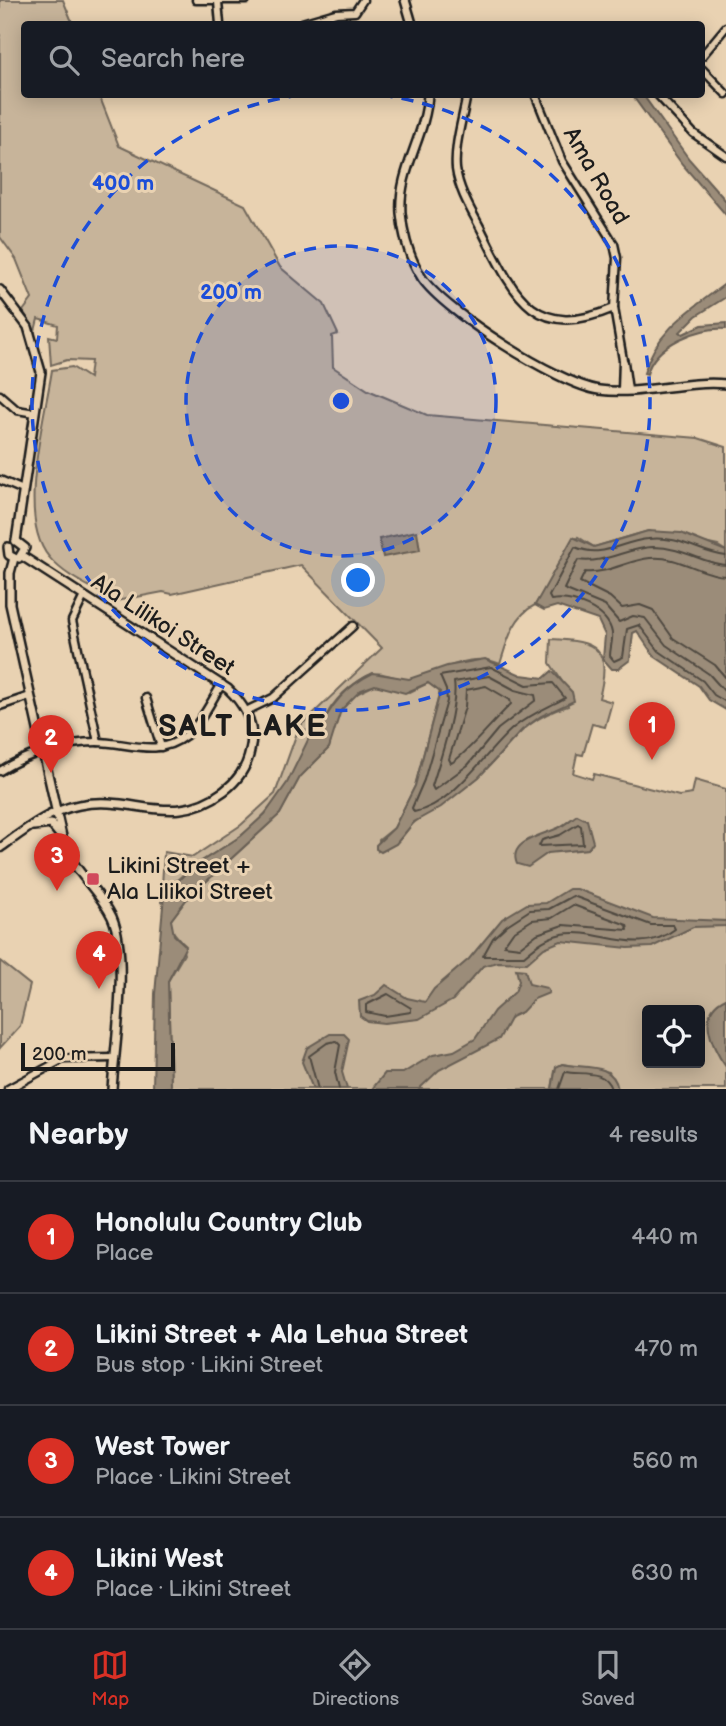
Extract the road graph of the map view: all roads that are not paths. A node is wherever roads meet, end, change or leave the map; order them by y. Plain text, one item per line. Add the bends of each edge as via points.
1 (196, 0) edge
2 (246, 0) edge
3 (363, 0) edge
4 (405, 0) edge
5 (218, 2) junction
6 (220, 21) edge
7 (309, 21) edge
8 (411, 21) edge
9 (726, 27) edge
10 (705, 52) edge
11 (705, 72) edge
12 (726, 94) edge
13 (427, 98) edge
14 (466, 98) edge
15 (537, 98) edge
16 (661, 98) edge
17 (726, 156) edge
18 (0, 290) edge
19 (614, 309) junction
20 (726, 384) edge
21 (625, 390) junction
22 (0, 396) edge
23 (35, 413) junction
24 (0, 481) edge
25 (23, 490) junction
26 (16, 541) junction
27 (4, 546) edge
28 (18, 557) junction
29 (5, 595) edge
30 (84, 596) junction
31 (353, 626) dead end
32 (222, 684) junction
33 (30, 696) junction
34 (146, 698) dead end
35 (0, 706) edge
36 (246, 711) junction
37 (98, 742) junction
38 (161, 747) junction
39 (42, 752) junction
40 (0, 771) edge
41 (57, 812) junction
42 (29, 827) junction
43 (62, 841) junction
44 (0, 848) edge
45 (114, 1058) junction
46 (8, 1089) edge
47 (112, 1089) edge

1 - 5 street
2 - 5 street
3 - 7 street via 355,12
4 - 8 street
5 - 6 street
9 - 10 street
11 - 12 street
13 - 21 street via 404,177 401,211 409,250 422,278 458,313 558,375 590,388
14 - 19 street via 457,176 513,291 530,308 560,319
15 - 19 street, Ama Road via 562,161 614,244
16 - 17 street via 693,133
18 - 23 street via 26,324 37,352 41,381
19 - 21 street, Ama Road
20 - 21 street
22 - 23 street via 14,409
23 - 25 street
24 - 25 street
25 - 26 street
26 - 27 street
26 - 28 street via 25,548
27 - 28 street via 9,555
28 - 29 street
28 - 30 street, Ala Lilikoi Street
29 - 33 street
30 - 32 street, Ala Lilikoi Street
30 - 37 street via 72,621
31 - 36 street via 279,694
32 - 36 street, Ala Lilikoi Street
32 - 38 street via 192,730
33 - 35 street
33 - 39 street
34 - 38 street
36 - 41 street via 252,742 246,765 233,783 208,802 175,811 99,803
37 - 38 street
37 - 39 street
39 - 40 street
39 - 41 street
41 - 42 street
41 - 43 street
42 - 43 street via 51,824
42 - 44 street
43 - 45 street via 106,907 118,937
45 - 46 street via 63,1059
45 - 47 street

